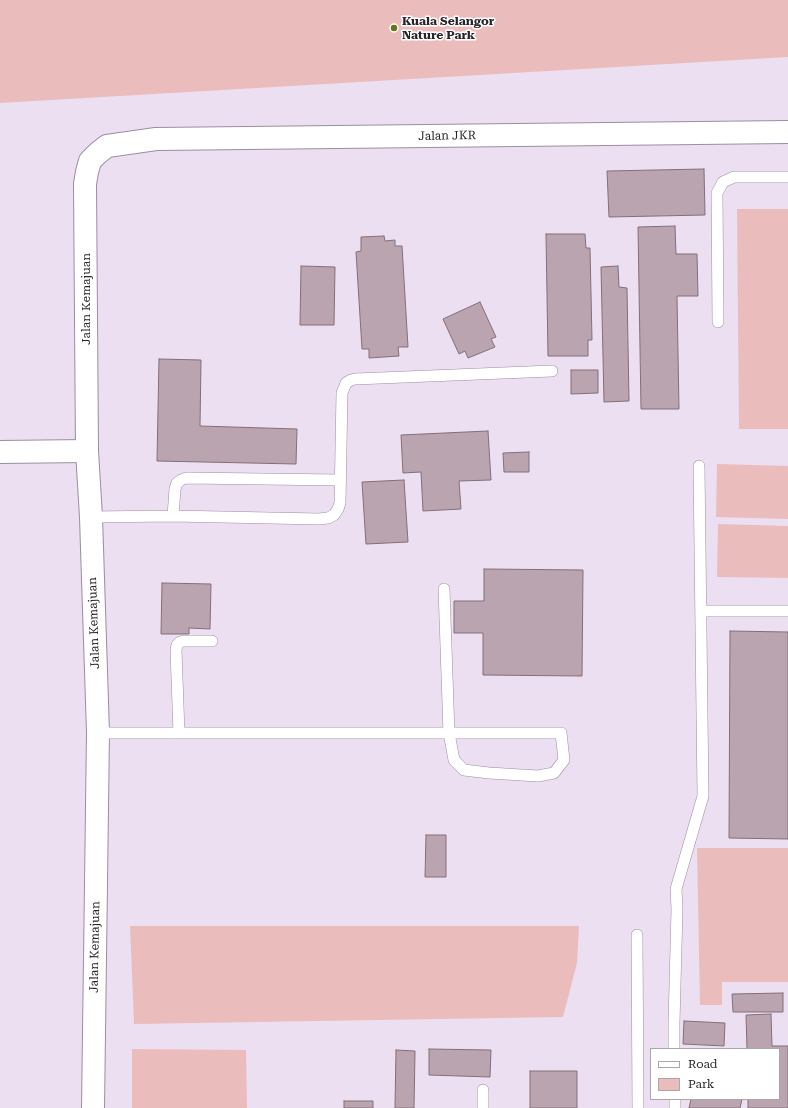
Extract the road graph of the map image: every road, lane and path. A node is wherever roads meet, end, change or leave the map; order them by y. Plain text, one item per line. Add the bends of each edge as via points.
1 (788, 132) edge
2 (107, 146) joint
3 (788, 177) edge
4 (718, 322) dead end
5 (552, 371) dead end
6 (87, 451) junction
7 (0, 452) edge
8 (699, 466) dead end
9 (341, 480) junction
10 (91, 516) junction
11 (173, 516) junction
12 (444, 589) dead end
13 (701, 611) junction
14 (788, 611) edge
15 (212, 641) dead end
16 (98, 733) junction
17 (179, 733) junction
18 (449, 733) junction
19 (637, 935) dead end
20 (674, 1048) edge
21 (482, 1090) dead end
22 (93, 1108) edge
23 (483, 1108) edge
24 (638, 1108) edge

1 - 2 street, Jalan JKR via 156,139
2 - 6 street, Jalan Kemajuan via 90,161 86,184
3 - 4 lane via 734,177 723,182 717,193
5 - 9 lane via 351,380 346,383 342,392
6 - 7 street
6 - 10 street, Jalan Kemajuan
8 - 13 lane
9 - 11 lane via 338,509 328,518
9 - 11 lane via 181,480 175,489
10 - 11 lane
10 - 16 street, Jalan Kemajuan
12 - 18 lane
13 - 14 lane
13 - 20 lane via 703,796 676,889
15 - 17 lane via 184,641 177,646
16 - 17 lane
16 - 22 street, Jalan Kemajuan
17 - 18 lane
18 - 18 lane via 561,733 564,760 554,773 538,776 464,770 454,760
19 - 24 lane
21 - 23 lane

